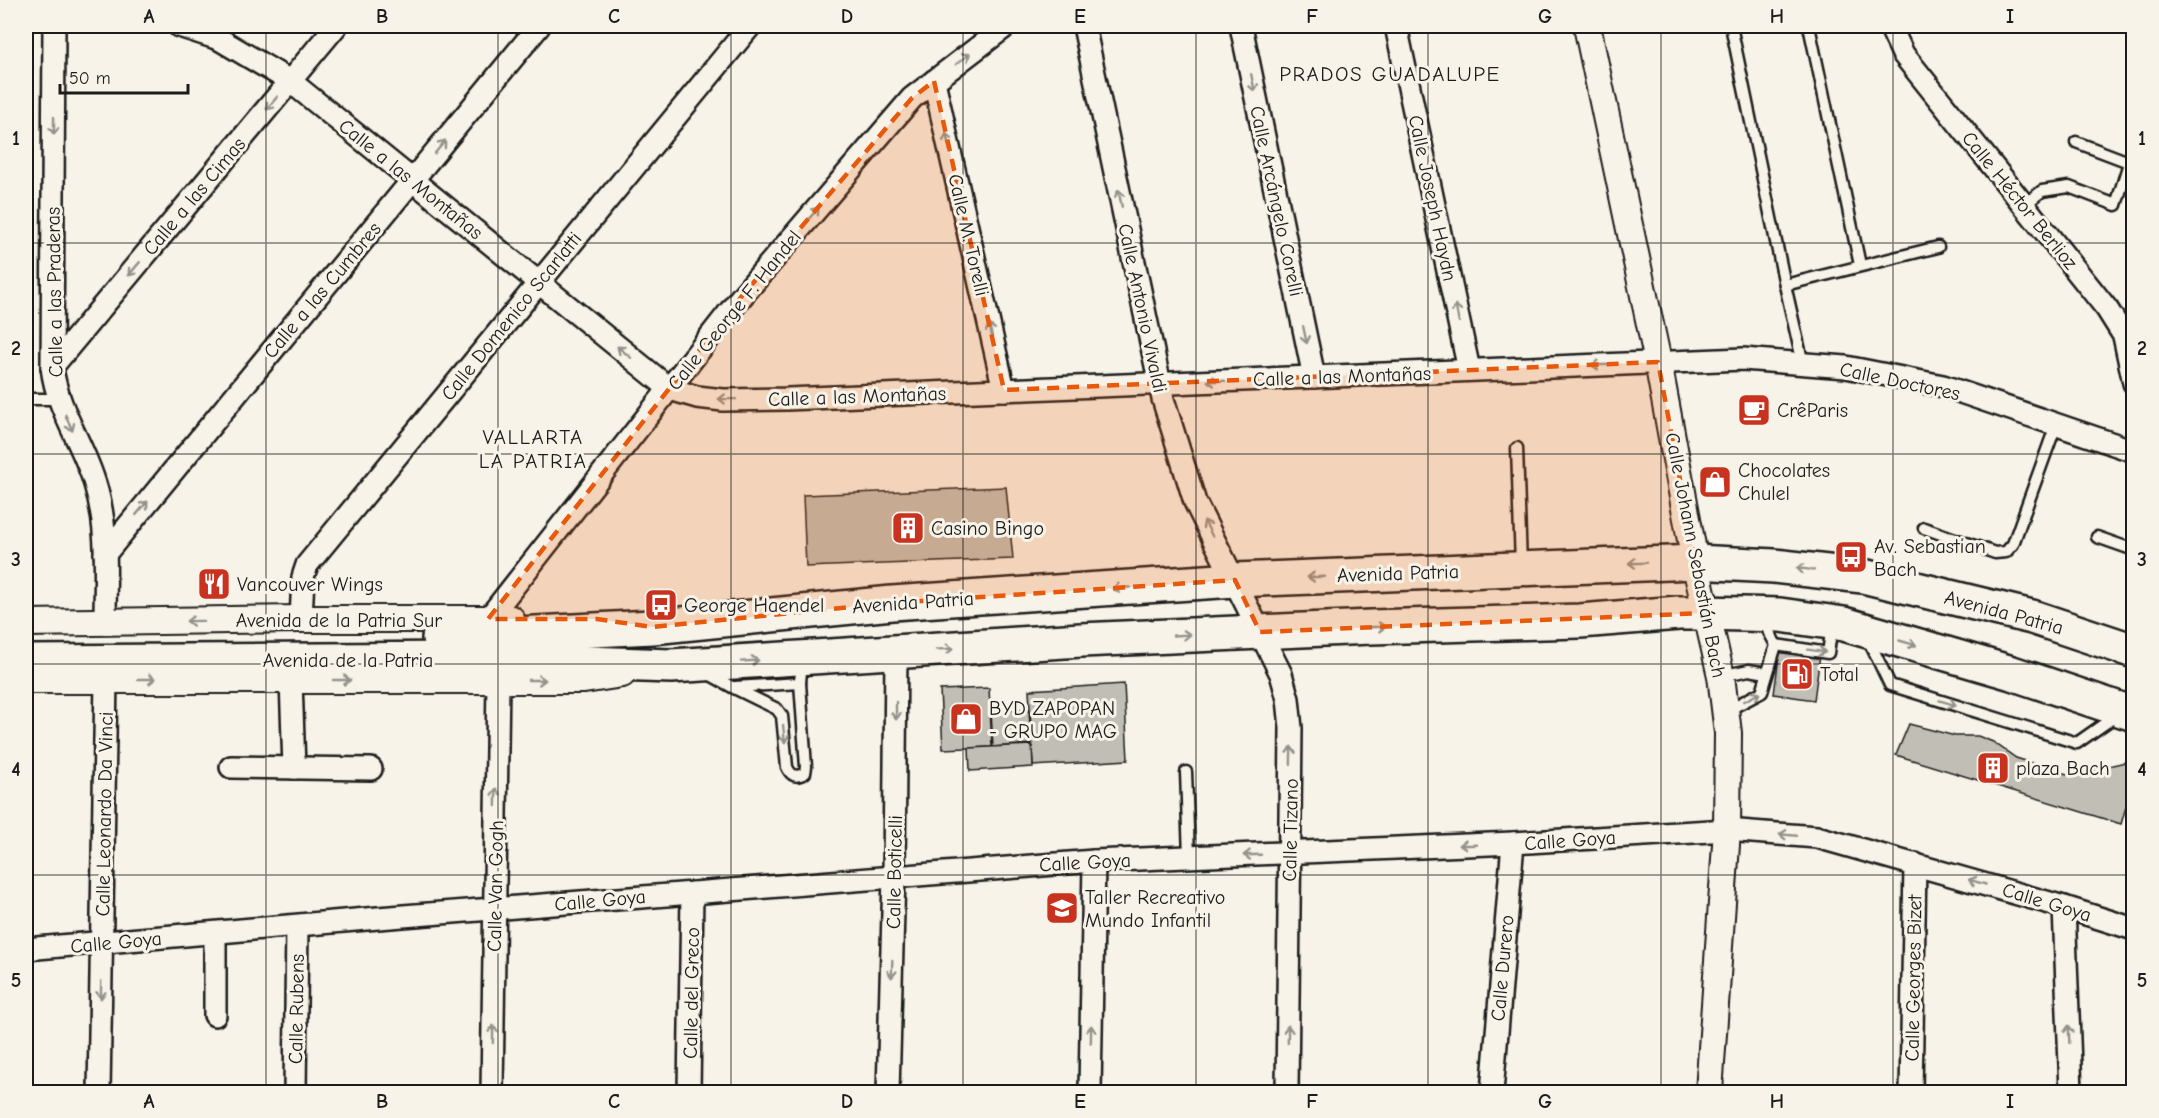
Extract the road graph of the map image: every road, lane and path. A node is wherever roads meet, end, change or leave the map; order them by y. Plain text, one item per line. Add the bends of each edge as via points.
1 (54, 26) edge
2 (179, 26) edge
3 (336, 26) edge
4 (539, 26) edge
5 (750, 26) edge
6 (1006, 26) edge
7 (1084, 26) edge
8 (1241, 26) edge
9 (1396, 26) edge
10 (1587, 26) edge
11 (1731, 26) edge
12 (1809, 26) edge
13 (1890, 26) edge
14 (219, 32) edge
15 (290, 81) junction
16 (934, 81) junction
17 (2076, 142) dead end
18 (2131, 164) edge
19 (413, 180) junction
20 (2024, 205) junction
21 (1938, 247) dead end
22 (1860, 265) junction
23 (539, 282) junction
24 (1785, 285) junction
25 (2129, 334) edge
26 (1658, 362) junction
27 (1803, 364) junction
28 (52, 367) junction
29 (1469, 370) junction
30 (1314, 377) junction
31 (1159, 383) junction
32 (2133, 383) edge
33 (670, 389) junction
34 (1004, 390) junction
35 (26, 399) edge
36 (58, 399) junction
37 (2056, 425) junction
38 (1517, 448) dead end
39 (2133, 451) edge
40 (1924, 528) dead end
41 (2097, 537) dead end
42 (2133, 550) edge
43 (105, 554) junction
44 (1695, 562) junction
45 (1521, 568) junction
46 (1234, 580) junction
47 (1706, 613) junction
48 (1760, 614) junction
49 (301, 619) junction
50 (488, 620) junction
51 (105, 622) junction
52 (26, 623) edge
53 (1833, 623) junction
54 (652, 627) junction
55 (1864, 630) junction
56 (1260, 632) junction
57 (26, 642) edge
58 (1776, 645) junction
59 (2133, 651) edge
60 (896, 652) junction
61 (26, 662) edge
62 (682, 665) junction
63 (801, 671) junction
64 (1767, 673) junction
65 (1721, 676) junction
66 (106, 679) junction
67 (26, 680) edge
68 (291, 680) junction
69 (498, 680) junction
70 (732, 687) junction
71 (1726, 711) junction
72 (2128, 712) edge
73 (231, 767) dead end
74 (294, 768) junction
75 (371, 769) dead end
76 (1186, 772) dead end
77 (1727, 830) junction
78 (1513, 843) junction
79 (1290, 853) junction
80 (1189, 857) junction
81 (1094, 861) junction
82 (1915, 864) junction
83 (894, 876) junction
84 (692, 893) junction
85 (2064, 907) junction
86 (495, 909) junction
87 (297, 926) junction
88 (2133, 929) edge
89 (215, 933) junction
90 (101, 944) junction
91 (26, 949) edge
92 (215, 1015) dead end
93 (99, 1092) edge
94 (295, 1092) edge
95 (492, 1092) edge
96 (689, 1092) edge
97 (888, 1092) edge
98 (1090, 1092) edge
99 (1287, 1092) edge
100 (1492, 1092) edge
101 (1709, 1092) edge
102 (1911, 1092) edge
103 (2071, 1092) edge

1 -> 28 street, Calle a las Praderas
2 - 14 street, Calle a las Montañas
3 - 15 street, Calle a las Cimas
19 -> 4 street, Calle a las Cumbres
5 - 23 street, Calle Domenico Scarlatti
16 -> 6 street, Calle George F. Handel
31 -> 7 street, Calle Antonio Vivaldi
8 -> 30 street, Calle Arcángelo Corelli
29 -> 9 street, Calle Joseph Haydn
10 - 26 street, Calle Johann Sebastián Bach
11 - 24 lane
12 - 22 lane
13 - 20 street, Calle Héctor Berlioz via 1903,54
14 - 15 street, Calle a las Montañas
15 - 19 street, Calle a las Montañas
15 -> 28 street, Calle a las Cimas
33 -> 16 street, Calle George F. Handel via 742,296 912,98
34 -> 16 street, Calle M. Torelli
17 - 18 lane
18 - 20 lane via 2116,205 2069,188 2042,191
19 - 23 street, Calle a las Montañas
43 -> 19 street, Calle a las Cumbres
20 - 25 street, Calle Héctor Berlioz
21 - 22 lane
22 - 24 lane
33 -> 23 street, Calle a las Montañas
23 - 49 street, Calle Domenico Scarlatti via 307,565
24 - 27 lane
25 - 32 street, Calle Héctor Berlioz
26 - 27 street, Calle Doctores via 1743,359
26 -> 29 street, Calle a las Montañas
26 - 44 street, Calle Johann Sebastián Bach
27 - 37 street, Calle Doctores via 1846,367 1942,386
28 - 36 street, Calle a las Praderas
29 - 30 street, Calle a las Montañas
30 -> 31 street, Calle a las Montañas
31 - 34 street, Calle a las Montañas
46 -> 31 street, Calle Antonio Vivaldi via 1195,502
34 -> 33 street, Calle a las Montañas via 723,400 697,398
33 - 50 street, Calle George F. Handel
35 - 36 lane
36 -> 43 street, Calle a las Praderas via 95,482
37 - 39 street, Calle Doctores
37 - 40 lane via 2013,544 2006,552 1995,554
38 - 45 lane
41 - 42 lane
43 - 51 street, Calle a las Praderas
44 -> 45 main road, Avenida Patria
44 - 47 street, Calle Johann Sebastián Bach
59 -> 44 main road, Avenida Patria via 2032,617 1863,576
45 -> 46 main road, Avenida Patria
46 -> 54 main road, Avenida Patria via 892,603
46 - 56 street, Calle Tizano
47 - 48 main road
56 -> 47 main road
47 - 65 street, Calle Johann Sebastián Bach
48 - 53 main road
48 - 58 lane
49 - 50 street, Avenida de la Patria Sur
49 -> 51 street, Avenida de la Patria Sur
50 - 54 street, Avenida de la Patria Sur via 597,619
51 - 52 street, Avenida de la Patria Sur
53 - 55 main road
58 -> 53 lane via 1828,653
54 - 57 main road, Avenida de la Patria via 466,638
55 -> 72 main road
55 -> 72 lane via 1890,685 2077,743
60 -> 56 main road
79 -> 56 street, Calle Tizano via 1288,699 1281,674
58 - 64 lane
60 - 63 main road
60 -> 83 street, Calle Boticelli
61 - 62 main road, Avenida de la Patria via 469,659
62 -> 63 main road
69 -> 62 street via 584,680
62 - 70 lane
63 - 70 lane
70 -> 63 lane via 777,709 782,716 787,767 795,776 805,773 806,767
64 - 65 lane via 1749,670
71 -> 64 lane via 1762,692
65 - 71 street, Calle Johann Sebastián Bach
66 - 67 street
66 -> 68 street
66 - 90 street, Calle Leonardo Da Vinci
68 -> 69 street
68 - 74 street
86 -> 69 street, Calle Van Gogh
71 - 77 street, Calle Johann Sebastián Bach
73 - 74 street
74 - 75 street
76 - 80 lane
77 - 78 street, Calle Goya
82 -> 77 street, Calle Goya via 1817,837
77 - 101 street, Calle Johann Sebastián Bach
78 -> 79 street, Calle Goya
78 - 100 street, Calle Durero
79 -> 80 street, Calle Goya
99 -> 79 street, Calle Tizano
80 - 81 street, Calle Goya
81 - 83 street, Calle Goya
98 -> 81 street
85 -> 82 street, Calle Goya
82 - 102 street, Calle Georges Bizet
83 - 84 street, Calle Goya
83 -> 97 street, Calle Boticelli
84 - 86 street, Calle Goya
84 - 96 street, Calle del Greco
85 - 88 street, Calle Goya
103 -> 85 street
86 - 87 street, Calle Goya
95 -> 86 street, Calle Van Gogh
87 - 89 street, Calle Goya
87 - 94 street, Calle Rubens
89 - 90 street, Calle Goya
89 - 92 street
90 - 91 street, Calle Goya
90 -> 93 street, Calle Leonardo Da Vinci

